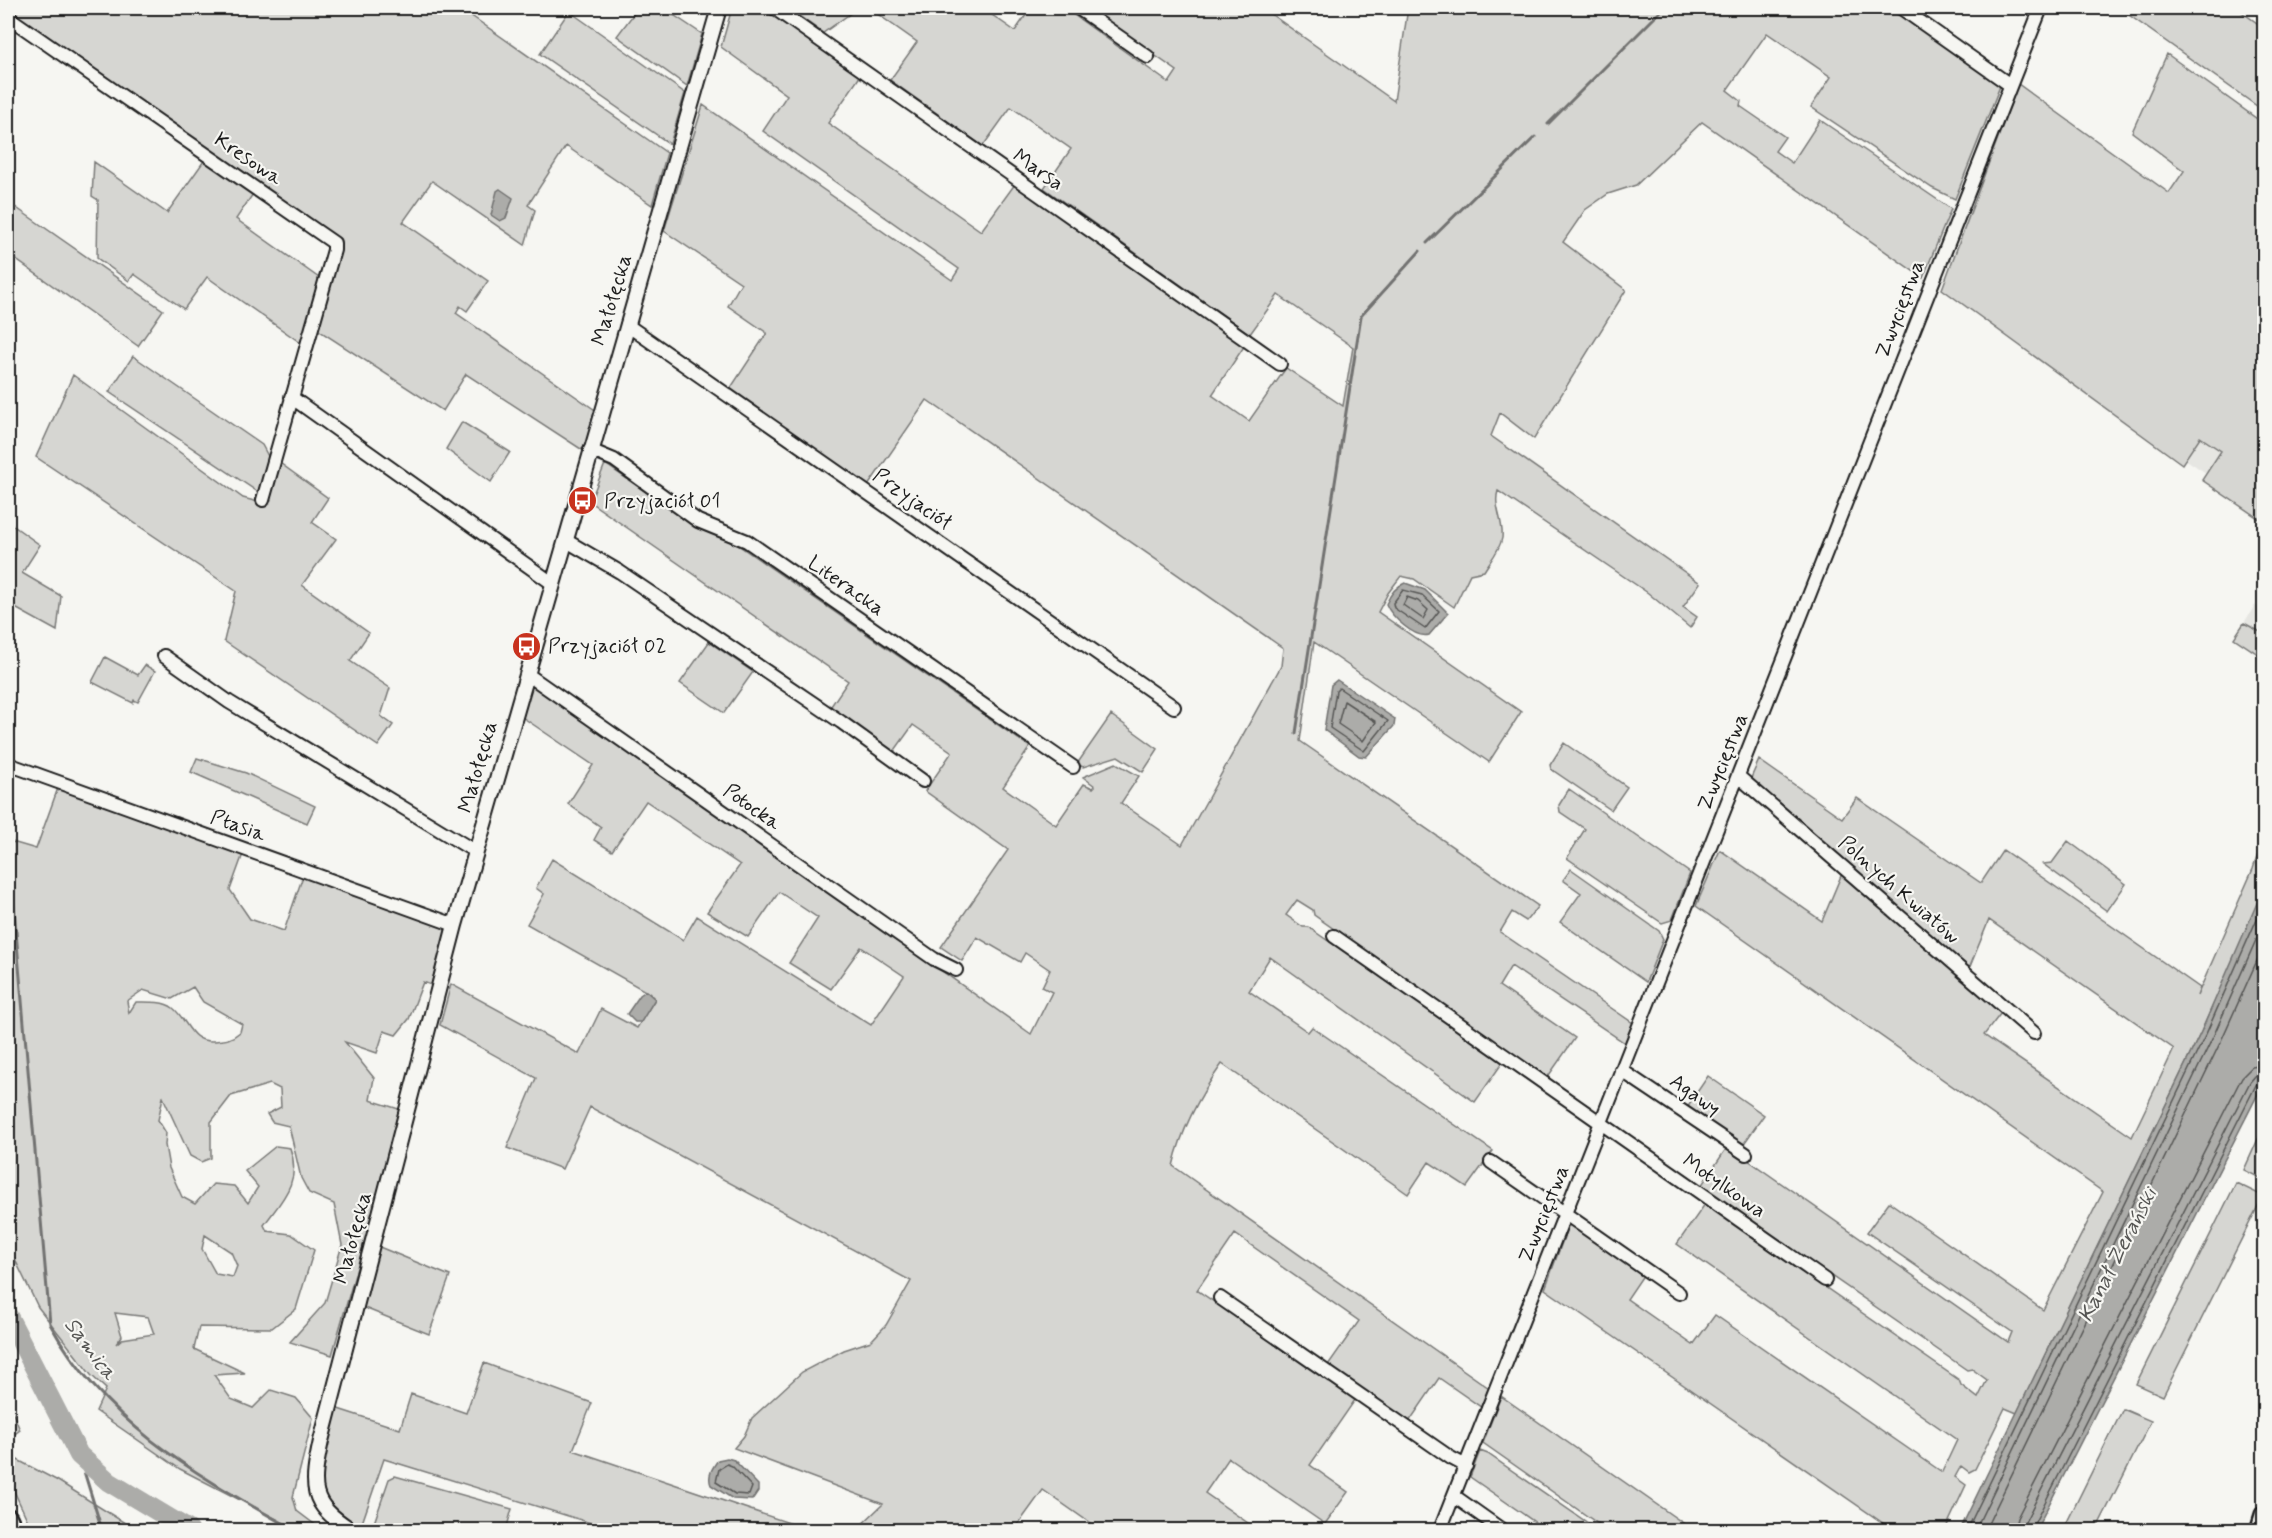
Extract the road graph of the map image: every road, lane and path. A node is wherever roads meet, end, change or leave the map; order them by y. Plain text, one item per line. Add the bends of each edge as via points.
1 (719, 8) edge
2 (774, 8) edge
3 (1078, 8) edge
4 (1901, 8) edge
5 (2041, 8) edge
6 (8, 17) edge
7 (1148, 57) dead end
8 (2010, 84) junction
9 (627, 325) junction
10 (1280, 364) dead end
11 (291, 397) junction
12 (590, 450) junction
13 (262, 500) dead end
14 (565, 540) junction
15 (552, 583) junction
16 (164, 656) dead end
17 (527, 674) junction
18 (1174, 707) dead end
19 (8, 764) edge
20 (1073, 767) dead end
21 (1738, 776) junction
22 (923, 781) dead end
23 (476, 852) junction
24 (455, 925) junction
25 (1334, 936) dead end
26 (956, 970) dead end
27 (2034, 1033) dead end
28 (1621, 1070) junction
29 (1601, 1123) junction
30 (1746, 1154) dead end
31 (1491, 1162) dead end
32 (1565, 1212) junction
33 (1825, 1280) dead end
34 (1679, 1293) dead end
35 (1220, 1298) dead end
36 (1466, 1466) junction
37 (1454, 1496) junction
38 (2265, 1514) edge
39 (8, 1517) edge
40 (14, 1530) edge
41 (351, 1530) edge
42 (1440, 1530) edge
43 (1502, 1530) edge
44 (2259, 1530) edge

1 - 9 street, Małołęcka
2 - 10 street, Marsa
3 - 7 street
4 - 8 street
5 - 8 street, Zwycięstwa
6 - 11 street, Kresowa via 334,243
8 - 21 street, Zwycięstwa
9 - 12 street, Małołęcka
9 - 18 street, Przyjaciół
11 - 13 street, Kresowa
11 - 15 street
12 - 14 street, Małołęcka
12 - 20 street, Literacka via 614,460 698,521 747,541
14 - 15 street, Małołęcka
14 - 22 street via 648,591
15 - 17 street, Małołęcka
16 - 23 street via 229,702
17 - 23 street, Małołęcka
17 - 26 street, Potocka via 934,959
19 - 24 street, Ptasia
21 - 27 street, Polnych Kwiatów
21 - 28 street, Zwycięstwa
23 - 24 street, Małołęcka
24 - 41 street, Małołęcka via 314,1473 314,1490 320,1505
25 - 29 street, Motylkowa
28 - 29 street, Zwycięstwa
28 - 30 street, Agawy
29 - 32 street, Zwycięstwa
29 - 33 street, Motylkowa
31 - 32 street
32 - 34 street
32 - 36 street, Zwycięstwa
35 - 36 street
36 - 37 street, Zwycięstwa
37 - 42 street, Zwycięstwa
37 - 43 street
38 - 44 main road
39 - 40 main road

